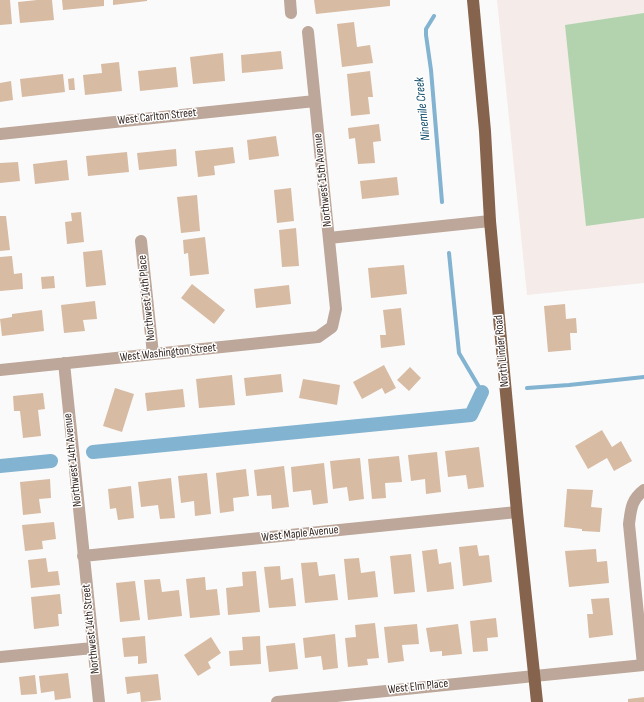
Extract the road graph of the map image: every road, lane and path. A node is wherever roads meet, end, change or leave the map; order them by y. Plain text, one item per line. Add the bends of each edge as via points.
1 (290, 0) edge
2 (473, 0) edge
3 (291, 13) dead end
4 (308, 32) dead end
5 (315, 101) junction
6 (0, 134) edge
7 (490, 222) junction
8 (329, 238) junction
9 (141, 241) dead end
10 (332, 327) joint
11 (153, 354) junction
12 (64, 364) junction
13 (0, 370) edge
14 (641, 492) edge
15 (517, 512) junction
16 (83, 556) junction
17 (93, 648) junction
18 (0, 657) edge
19 (644, 665) edge
20 (535, 675) junction
21 (99, 702) edge
22 (277, 702) edge
23 (537, 702) edge

1 - 3 street
2 - 7 main road, North Linder Road
4 - 5 street, Northwest 15th Avenue
5 - 6 street, West Carlton Street
5 - 8 street, Northwest 15th Avenue
7 - 8 street
7 - 15 main road, North Linder Road
8 - 10 street, Northwest 15th Avenue via 336,309
9 - 11 street, Northwest 14th Place
10 - 11 street, West Washington Street via 318,337
11 - 12 street, West Washington Street
12 - 13 street, West Washington Street
12 - 16 street, Northwest 14th Avenue
14 - 19 street via 631,508 629,524
15 - 16 street, West Maple Avenue
15 - 20 main road, North Linder Road
16 - 17 street, Northwest 14th Street
17 - 18 street
17 - 21 street, Northwest 14th Street
19 - 20 street, West Elm Place
20 - 22 street, West Elm Place
20 - 23 main road, North Linder Road

